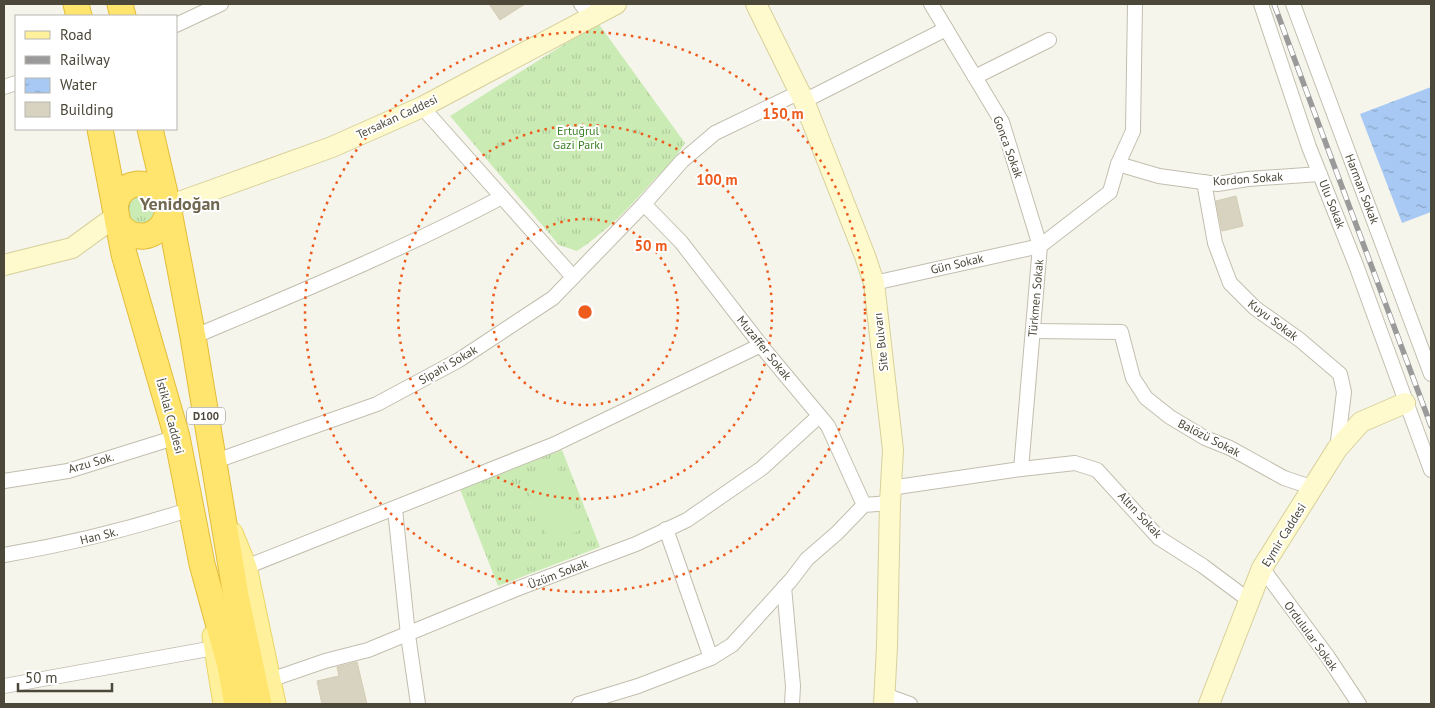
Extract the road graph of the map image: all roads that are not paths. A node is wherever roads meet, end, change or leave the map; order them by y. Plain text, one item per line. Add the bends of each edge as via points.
1 (221, 4) edge
2 (616, 4) edge
3 (756, 4) edge
4 (931, 4) edge
5 (1135, 4) edge
6 (1261, 4) edge
7 (1293, 4) edge
8 (586, 10) edge
9 (178, 24) edge
10 (946, 29) junction
11 (1049, 40) dead end
12 (975, 77) junction
13 (802, 97) junction
14 (422, 107) junction
15 (100, 130) edge
16 (150, 130) edge
17 (1118, 164) junction
18 (1320, 174) junction
19 (1204, 182) junction
20 (502, 197) junction
21 (644, 204) junction
22 (168, 206) junction
23 (116, 215) junction
24 (1040, 246) junction
25 (4, 265) edge
26 (573, 277) junction
27 (874, 283) junction
28 (1033, 331) junction
29 (193, 338) junction
30 (761, 345) junction
31 (1431, 374) edge
32 (1405, 403) junction
33 (819, 416) junction
34 (177, 437) junction
35 (1337, 449) junction
36 (213, 462) junction
37 (1021, 469) junction
38 (1431, 470) edge
39 (4, 481) edge
40 (1314, 488) junction
41 (890, 496) junction
42 (219, 498) junction
43 (864, 505) junction
44 (191, 509) junction
45 (394, 509) junction
46 (666, 530) junction
47 (4, 555) edge
48 (202, 564) junction
49 (246, 567) junction
50 (1262, 568) junction
51 (784, 587) junction
52 (1250, 600) junction
53 (408, 635) junction
54 (214, 648) junction
55 (711, 658) junction
56 (270, 680) junction
57 (4, 686) edge
58 (884, 700) edge
59 (224, 704) edge
60 (238, 704) edge
61 (259, 704) edge
62 (275, 704) edge
63 (418, 704) edge
64 (578, 704) edge
65 (792, 704) edge
66 (910, 704) edge
67 (1209, 704) edge
68 (1359, 704) edge

1 - 9 street
2 - 8 street, Tersakan Caddesi
3 - 13 street, Site Bulvarı
4 - 10 street, Gonca Sokak
5 - 17 street, Türkmen Sokak via 1133,131
6 - 18 street, Ulu Sokak
7 - 31 street, Harman Sokak
8 - 14 street, Tersakan Caddesi
10 - 12 street, Gonca Sokak
10 - 13 street, Sipahi Sokak
11 - 12 street
12 - 24 street, Gonca Sokak via 1002,122
13 - 21 street, Sipahi Sokak via 715,133 682,160
13 - 27 street, Site Bulvarı
14 - 20 street
14 - 22 street, Tersakan Caddesi via 332,147
15 - 23 highway, İstiklal Caddesi / D100
16 - 22 highway, D100
17 - 19 street, Kordon Sokak via 1159,176
17 - 24 street, Türkmen Sokak via 1110,192
18 - 19 street, Kordon Sokak via 1217,184
18 - 32 street, Ulu Sokak
19 - 35 street, Kuyu Sokak via 1215,243 1230,283 1255,308 1340,374 1344,392
20 - 26 street
20 - 29 street via 449,226
21 - 26 street, Sipahi Sokak
21 - 30 street, Muzaffer Sokak via 681,242
22 - 23 highway via 161,228 146,236 129,234
22 - 23 highway via 157,189 140,183 118,196
22 - 29 highway, D100
23 - 25 street via 72,248
23 - 34 highway, İstiklal Caddesi / D100 via 124,254
24 - 27 street, Gün Sokak
24 - 28 street, Türkmen Sokak
26 - 36 street, Sipahi Sokak via 553,298 459,360 377,404
27 - 41 street, Site Bulvarı via 893,450
28 - 37 street, Türkmen Sokak
28 - 40 street, Balözü Sokak via 1121,332 1133,378 1146,398 1205,438 1284,478
29 - 36 highway, D100
30 - 33 street, Muzaffer Sokak
30 - 45 street via 555,444
32 - 35 street, Eymir Caddesi via 1361,422
32 - 38 street, Ulu Sokak
33 - 43 street, Muzaffer Sokak via 828,426
33 - 46 street, Üzüm Sokak via 762,468 687,520
34 - 39 street, Arzu Sok. via 68,471
34 - 44 highway, İstiklal Caddesi / D100
35 - 40 street, Eymir Caddesi
36 - 42 highway, D100
37 - 41 street
37 - 52 street, Altın Sokak via 1075,463 1097,470 1159,538
40 - 50 street, Eymir Caddesi
41 - 43 street
41 - 58 street, Site Bulvarı
42 - 49 main road
42 - 61 highway, D100
43 - 51 street via 807,559
44 - 47 street, Han Sk. via 77,542
44 - 48 highway, İstiklal Caddesi / D100
45 - 49 street
45 - 53 street
46 - 53 street, Üzüm Sokak
46 - 55 street
48 - 54 main road
48 - 60 highway, İstiklal Caddesi / D100
49 - 56 main road
50 - 52 street, Eymir Caddesi
50 - 68 street, Ordulular Sokak
51 - 55 street via 732,645
51 - 65 street
52 - 67 street, Eymir Caddesi
53 - 56 street, Üzüm Sokak
53 - 63 street
54 - 57 street
54 - 59 main road
55 - 64 street via 638,686
56 - 62 main road
58 - 66 street

